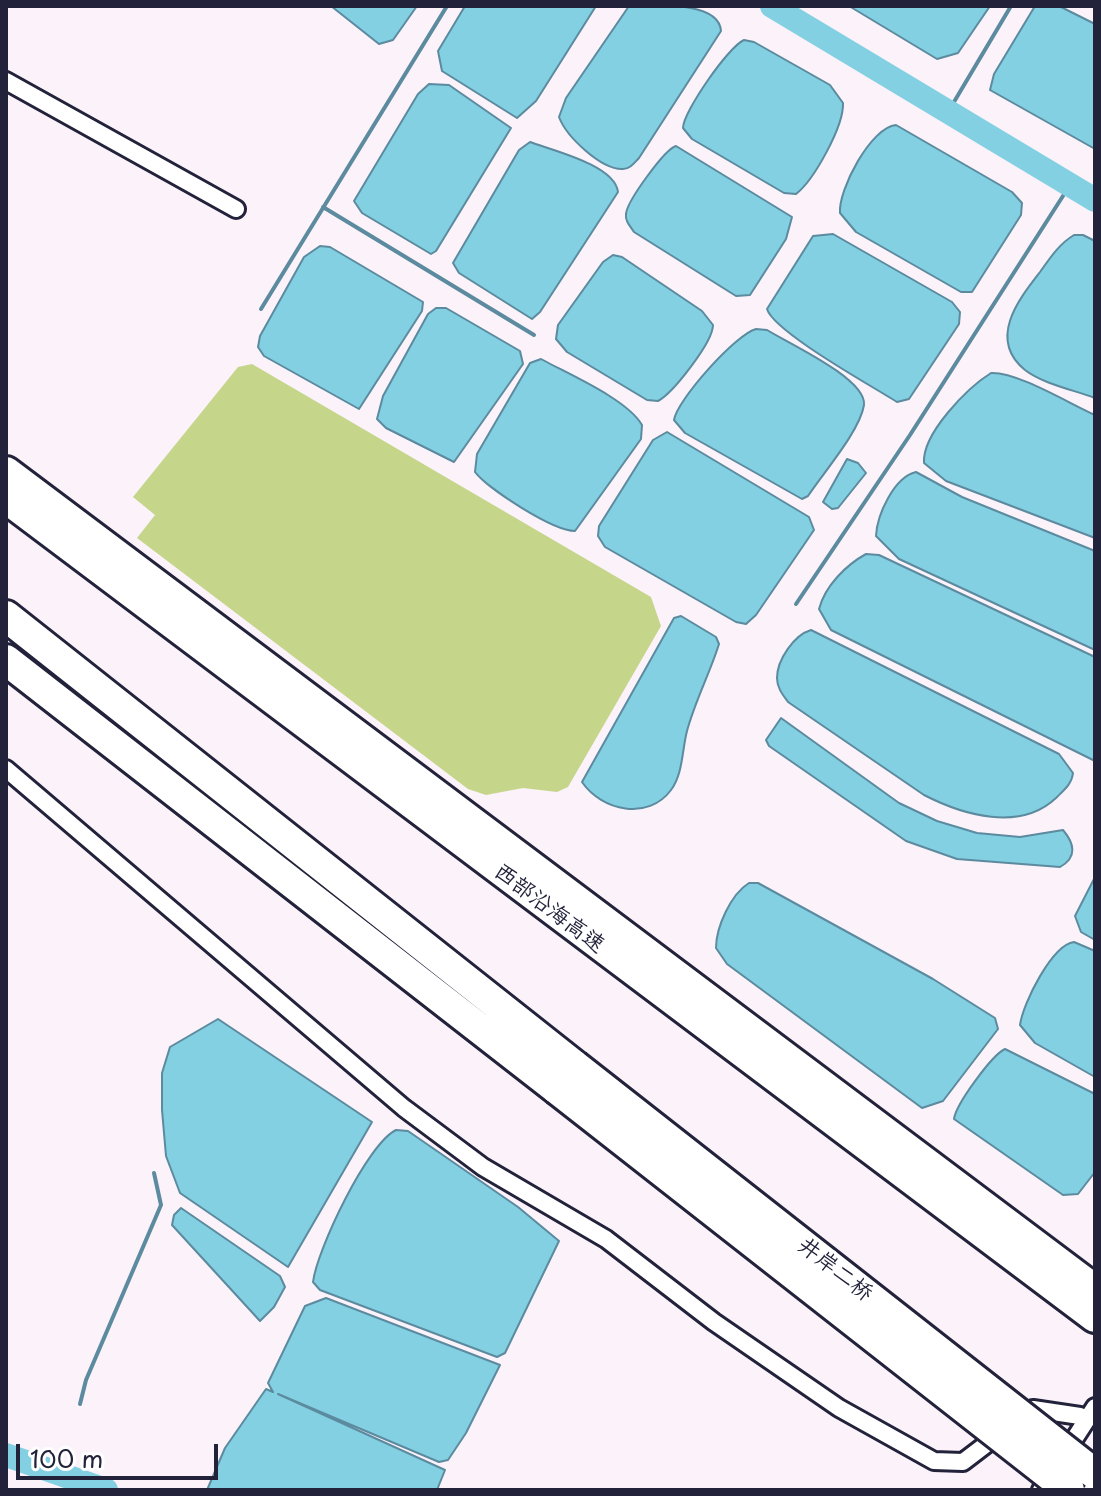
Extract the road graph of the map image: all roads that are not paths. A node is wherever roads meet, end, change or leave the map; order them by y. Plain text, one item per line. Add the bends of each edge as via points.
1 (6, 81) edge
2 (236, 209) dead end
3 (6, 470) edge
4 (6, 498) edge
5 (6, 616) edge
6 (6, 660) edge
7 (6, 769) edge
8 (566, 1078) junction
9 (1095, 1290) edge
10 (1095, 1317) edge
11 (1095, 1407) edge
12 (1080, 1416) dead end
13 (1095, 1474) edge
14 (1041, 1490) edge
15 (1069, 1490) edge

1 - 2 street
3 - 9 highway, 西部沿海高速
4 - 10 highway, 西部沿海高速
5 - 8 highway
6 - 8 highway
7 - 12 street via 404,1108 483,1167 606,1239 839,1408 934,1461 963,1462 1033,1409
8 - 13 highway, 井岸二桥, bridge
8 - 15 highway, 井岸二桥, bridge
11 - 14 street

